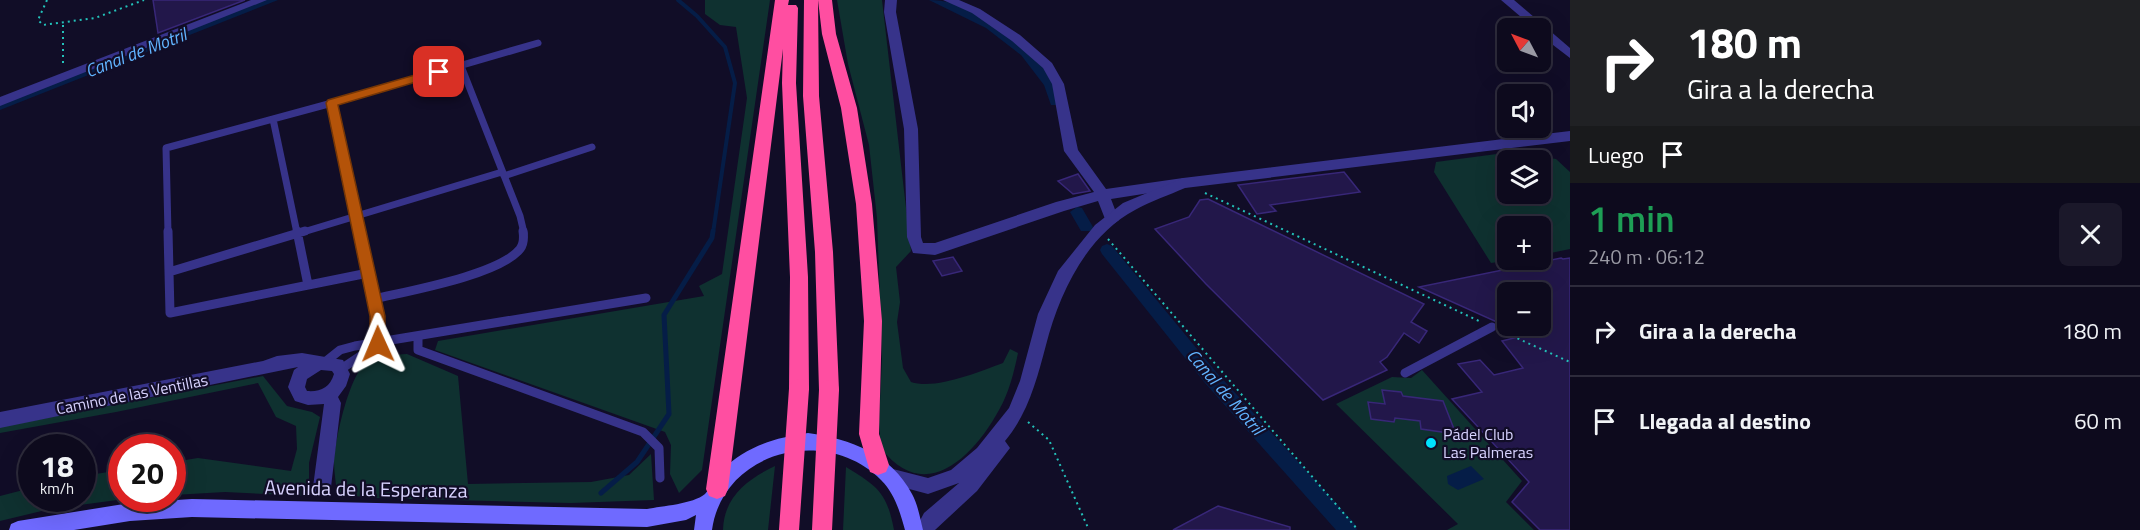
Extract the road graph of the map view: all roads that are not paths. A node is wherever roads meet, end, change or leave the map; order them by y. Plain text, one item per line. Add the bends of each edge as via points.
1 (261, 0) edge
2 (782, 0) edge
3 (791, 0) edge
4 (811, 0) edge
5 (825, 0) edge
6 (891, 0) edge
7 (949, 0) edge
8 (1507, 0) edge
9 (1527, 18) edge
10 (1551, 38) edge
11 (538, 43) dead end
12 (1570, 54) edge
13 (461, 66) junction
14 (0, 102) edge
15 (332, 103) junction
16 (273, 119) junction
17 (1570, 136) edge
18 (592, 147) dead end
19 (503, 174) junction
20 (1183, 183) junction
21 (1103, 195) junction
22 (356, 217) junction
23 (1106, 224) junction
24 (297, 235) junction
25 (169, 272) junction
26 (368, 273) junction
27 (308, 285) junction
28 (646, 298) dead end
29 (374, 299) junction
30 (1492, 327) road end
31 (418, 337) junction
32 (378, 344) junction
33 (328, 365) junction
34 (263, 368) junction
35 (1405, 374) dead end
36 (297, 381) junction
37 (328, 395) junction
38 (1012, 418) junction
39 (0, 420) edge
40 (884, 470) junction
41 (660, 478) dead end
42 (322, 487) dead end
43 (714, 494) junction
44 (18, 530) edge
45 (703, 530) edge
46 (789, 530) edge
47 (822, 530) edge
48 (914, 530) edge
49 (924, 530) edge

1 - 14 street
2 - 43 highway
3 - 46 highway, bridge via 789,83 799,277 799,389
4 - 47 highway, bridge via 811,96 824,252 829,390
5 - 40 highway via 829,34 849,108 864,204 873,321 869,435
6 - 21 street via 911,129 914,237 918,249 935,249
7 - 21 street via 976,11 1048,66 1058,84 1071,151
8 - 9 street
10 - 12 street
11 - 13 lane
13 - 15 lane
13 - 19 lane
15 - 16 lane
15 - 22 lane
16 - 24 lane
16 - 25 lane via 166,148
17 - 20 street
18 - 19 lane
19 - 22 lane
19 - 29 lane via 524,235 521,248 509,259 479,271
20 - 21 street
20 - 23 street via 1128,207
21 - 23 street
22 - 24 lane
22 - 26 lane
23 - 38 street via 1063,275
24 - 25 lane
24 - 27 lane
25 - 27 lane via 170,313
26 - 27 lane
26 - 29 lane
28 - 31 lane
29 - 32 lane
30 - 35 lane
31 - 32 lane
31 - 41 lane via 418,350 643,432 659,448
32 - 33 lane
32 - 33 lane via 340,350
33 - 34 street, Camino de las Ventillas via 302,360
33 - 36 street via 305,370
33 - 37 street via 341,379
34 - 36 street, Camino de las Ventillas
34 - 39 street, Camino de las Ventillas
36 - 37 street via 301,396 313,399
37 - 42 street via 333,403
38 - 40 street via 983,454 957,476 928,486
38 - 49 street via 1001,447 971,485 931,519
40 - 43 main road via 852,449 823,440 792,441 763,449 737,465
40 - 48 main road via 903,496
43 - 44 main road, Avenida de la Esperanza via 686,511 647,518 192,508 119,513
43 - 45 main road

